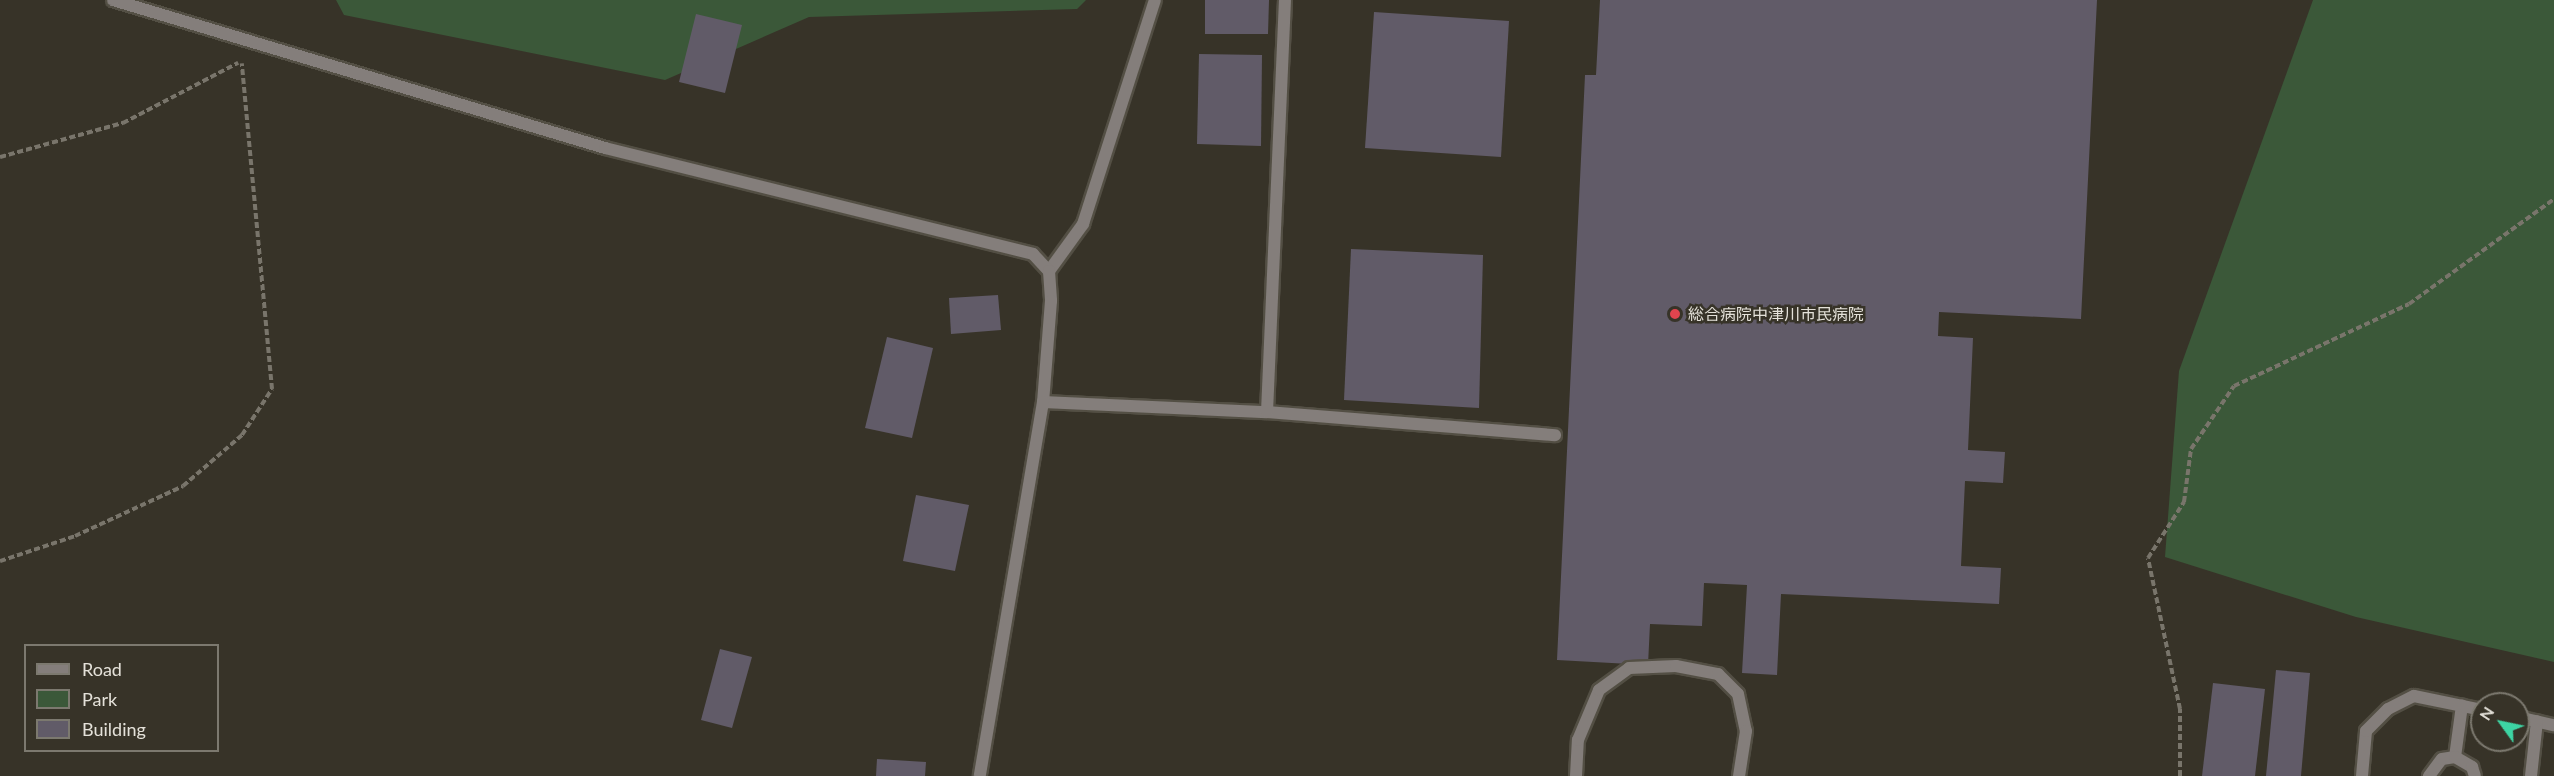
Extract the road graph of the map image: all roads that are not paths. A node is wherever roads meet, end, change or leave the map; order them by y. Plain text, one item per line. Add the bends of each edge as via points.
1 (113, 0) edge
2 (1155, 0) edge
3 (1285, 0) edge
4 (1049, 271) junction
5 (1043, 402) junction
6 (1267, 412) junction
7 (1555, 435) dead end
8 (2462, 705) junction
9 (2470, 707) edge
10 (2530, 720) edge
11 (2537, 721) junction
12 (2554, 725) edge
13 (2455, 757) junction
14 (980, 776) edge
15 (1576, 776) edge
16 (1739, 776) edge
17 (2362, 776) edge
18 (2429, 776) edge
19 (2475, 776) edge
20 (2531, 776) edge

1 - 4 street via 605,148 1011,245 1033,254
2 - 4 street via 1083,224
3 - 6 street
4 - 5 street
5 - 6 street
5 - 14 street
6 - 7 street
8 - 9 street
8 - 13 street
8 - 17 street via 2415,696 2388,709 2366,731
10 - 11 street
11 - 12 street
11 - 20 street
13 - 18 street via 2442,759
13 - 19 street via 2472,767
15 - 16 street via 1578,740 1599,690 1629,668 1676,666 1718,674 1738,694 1746,731

